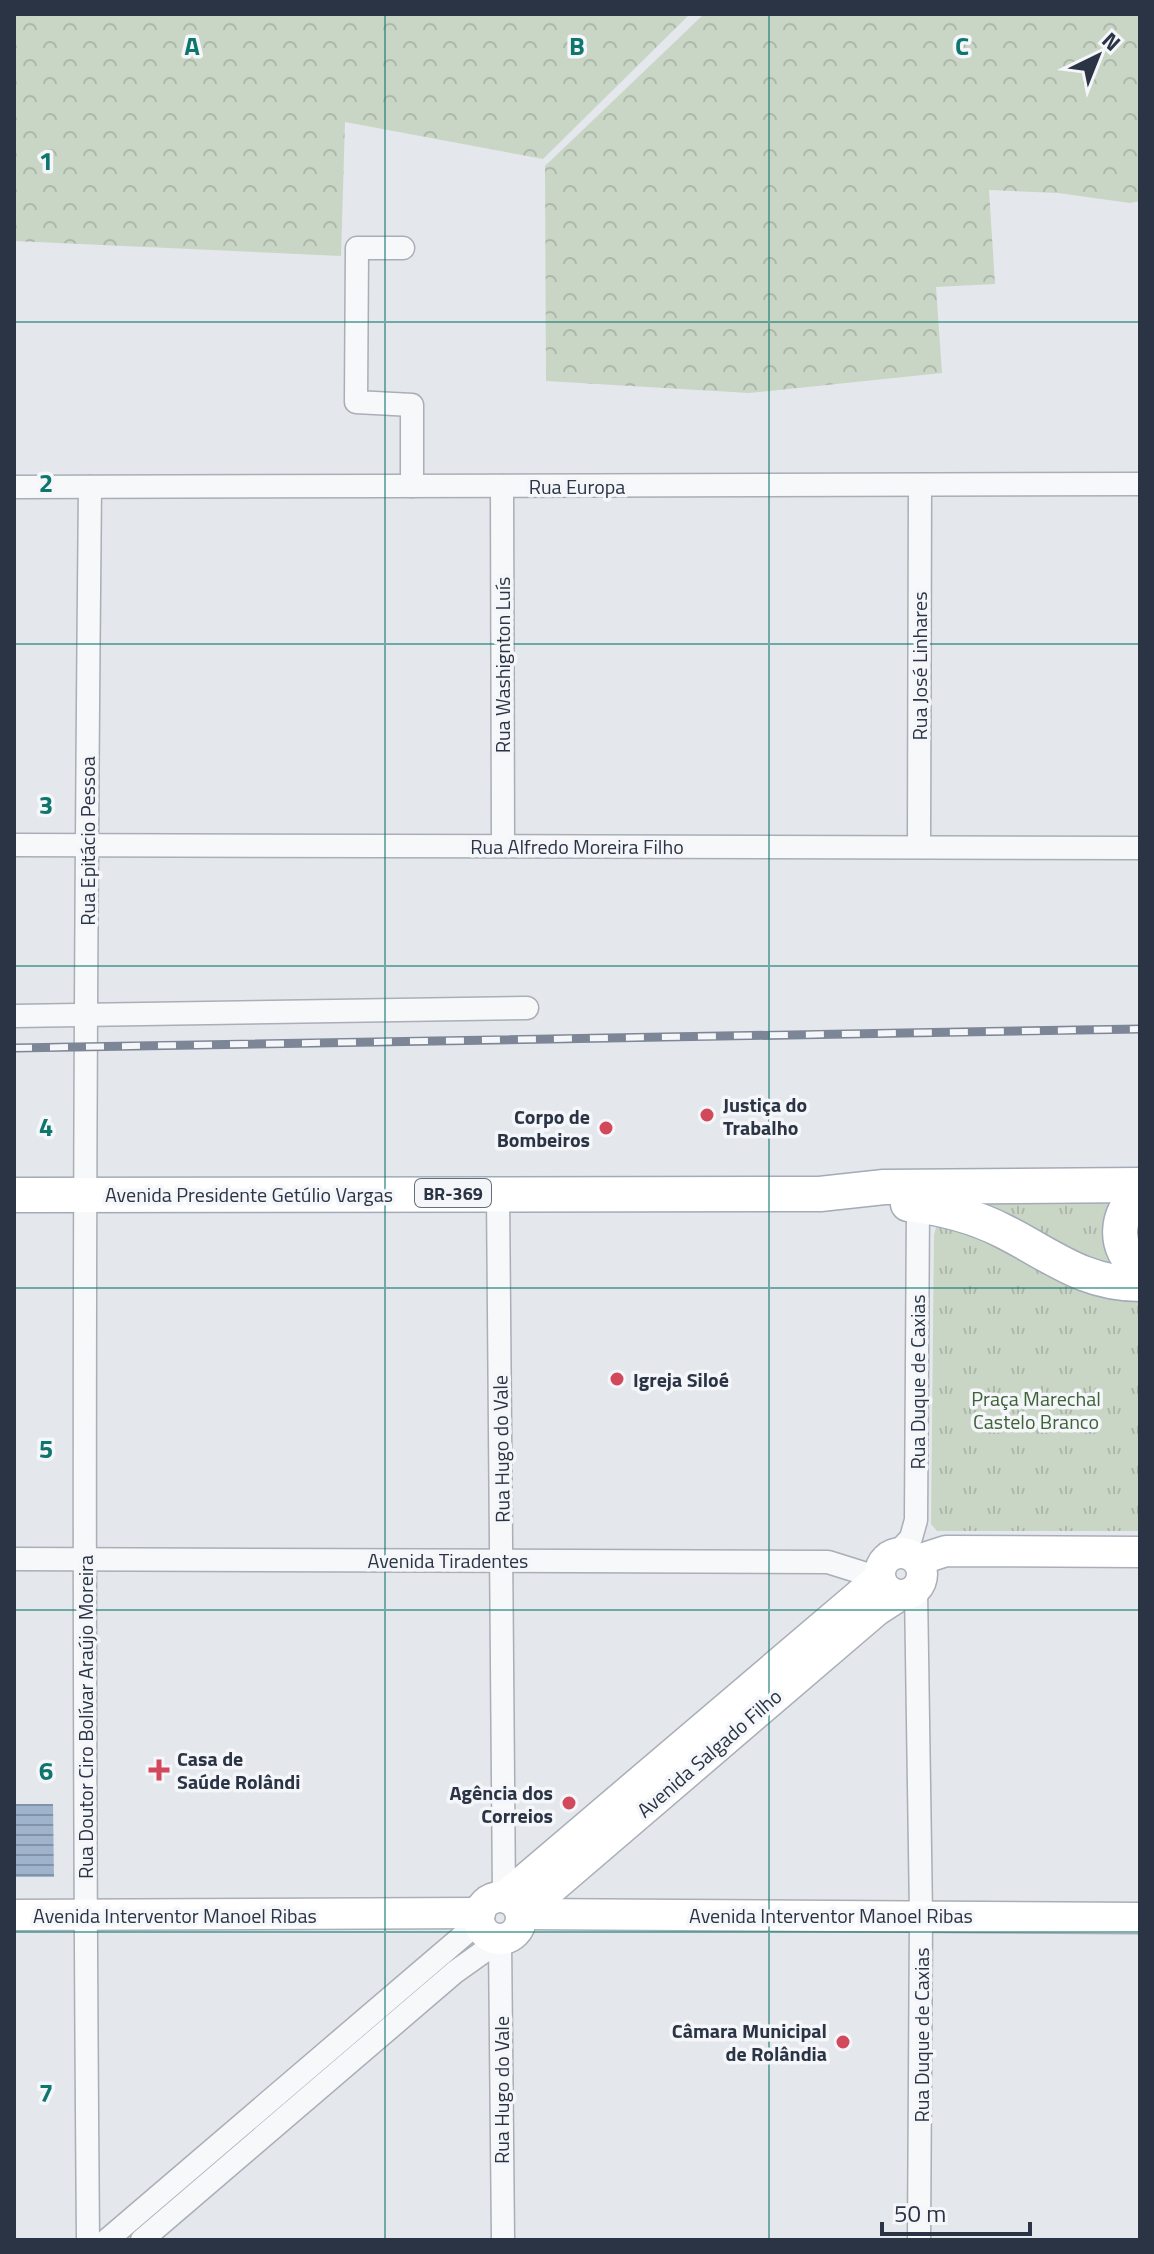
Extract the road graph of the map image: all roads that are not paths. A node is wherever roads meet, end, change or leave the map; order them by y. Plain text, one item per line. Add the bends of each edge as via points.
1 (403, 248) dead end
2 (1140, 484) edge
3 (920, 485) junction
4 (412, 486) junction
5 (502, 486) junction
6 (14, 487) edge
7 (90, 487) junction
8 (14, 845) edge
9 (503, 845) junction
10 (86, 846) junction
11 (919, 847) junction
12 (1140, 848) edge
13 (527, 1008) dead end
14 (86, 1015) junction
15 (14, 1016) edge
16 (1140, 1185) edge
17 (498, 1193) junction
18 (1140, 1193) edge
19 (820, 1194) junction
20 (14, 1195) edge
21 (86, 1195) junction
22 (918, 1205) junction
23 (1140, 1269) edge
24 (1140, 1284) edge
25 (1140, 1552) edge
26 (908, 1556) junction
27 (14, 1559) edge
28 (86, 1559) junction
29 (503, 1560) junction
30 (898, 1588) junction
31 (14, 1915) edge
32 (85, 1915) junction
33 (921, 1915) junction
34 (497, 1917) junction
35 (1140, 1918) edge
36 (318, 2074) junction
37 (88, 2240) edge
38 (107, 2240) edge
39 (142, 2240) edge
40 (503, 2240) edge
41 (919, 2240) edge

1 - 4 street via 357,248 356,402 412,405
2 - 3 street, Rua Europa
3 - 5 street, Rua Europa
3 - 11 street, Rua José Linhares
4 - 5 street, Rua Europa
4 - 7 street, Rua Europa
5 - 9 street, Rua Washignton Luís
6 - 7 street, Rua Europa
7 - 10 street, Rua Epitácio Pessoa
8 - 10 street, Rua Alfredo Moreira Filho
9 - 10 street, Rua Alfredo Moreira Filho
9 - 11 street, Rua Alfredo Moreira Filho
10 - 14 street, Rua Epitácio Pessoa
11 - 12 street, Rua Alfredo Moreira Filho
13 - 14 street
14 - 15 street
14 - 21 street, Rua Epitácio Pessoa
16 - 19 main road, Avenida Presidente Getúlio Vargas / BR-369 via 884,1187
17 - 19 main road, Avenida Presidente Getúlio Vargas / BR-369
17 - 21 main road, Avenida Presidente Getúlio Vargas / BR-369
17 - 29 street, Rua Hugo do Vale
18 - 23 main road via 1125,1209 1119,1236 1128,1258
19 - 22 main road, Avenida Presidente Getúlio Vargas / BR-369
20 - 21 main road, Avenida Presidente Getúlio Vargas / BR-369
21 - 28 street, Rua Doutor Ciro Bolívar Araújo Moreira
22 - 24 main road, Avenida Presidente Getúlio Vargas / BR-369 via 972,1217 1098,1280
22 - 26 street, Rua Duque de Caxias via 916,1520
25 - 26 street via 946,1551
26 - 30 street via 922,1568 922,1580
27 - 28 street, Avenida Tiradentes
28 - 29 street, Avenida Tiradentes
28 - 32 street, Rua Doutor Ciro Bolívar Araújo Moreira
29 - 30 street, Avenida Tiradentes via 828,1562
29 - 34 street, Rua Hugo do Vale
30 - 33 street, Rua Duque de Caxias
30 - 34 street, Avenida Salgado Filho
31 - 32 street, Avenida Interventor Manoel Ribas
32 - 34 street, Avenida Interventor Manoel Ribas
32 - 37 street, Rua Doutor Ciro Bolívar Araújo Moreira
33 - 34 street, Avenida Interventor Manoel Ribas
33 - 35 street, Avenida Interventor Manoel Ribas
33 - 41 street, Rua Duque de Caxias
34 - 36 street, Avenida Salgado Filho
34 - 40 street, Rua Hugo do Vale
36 - 38 street, Avenida Salgado Filho
36 - 39 street, Avenida Salgado Filho

